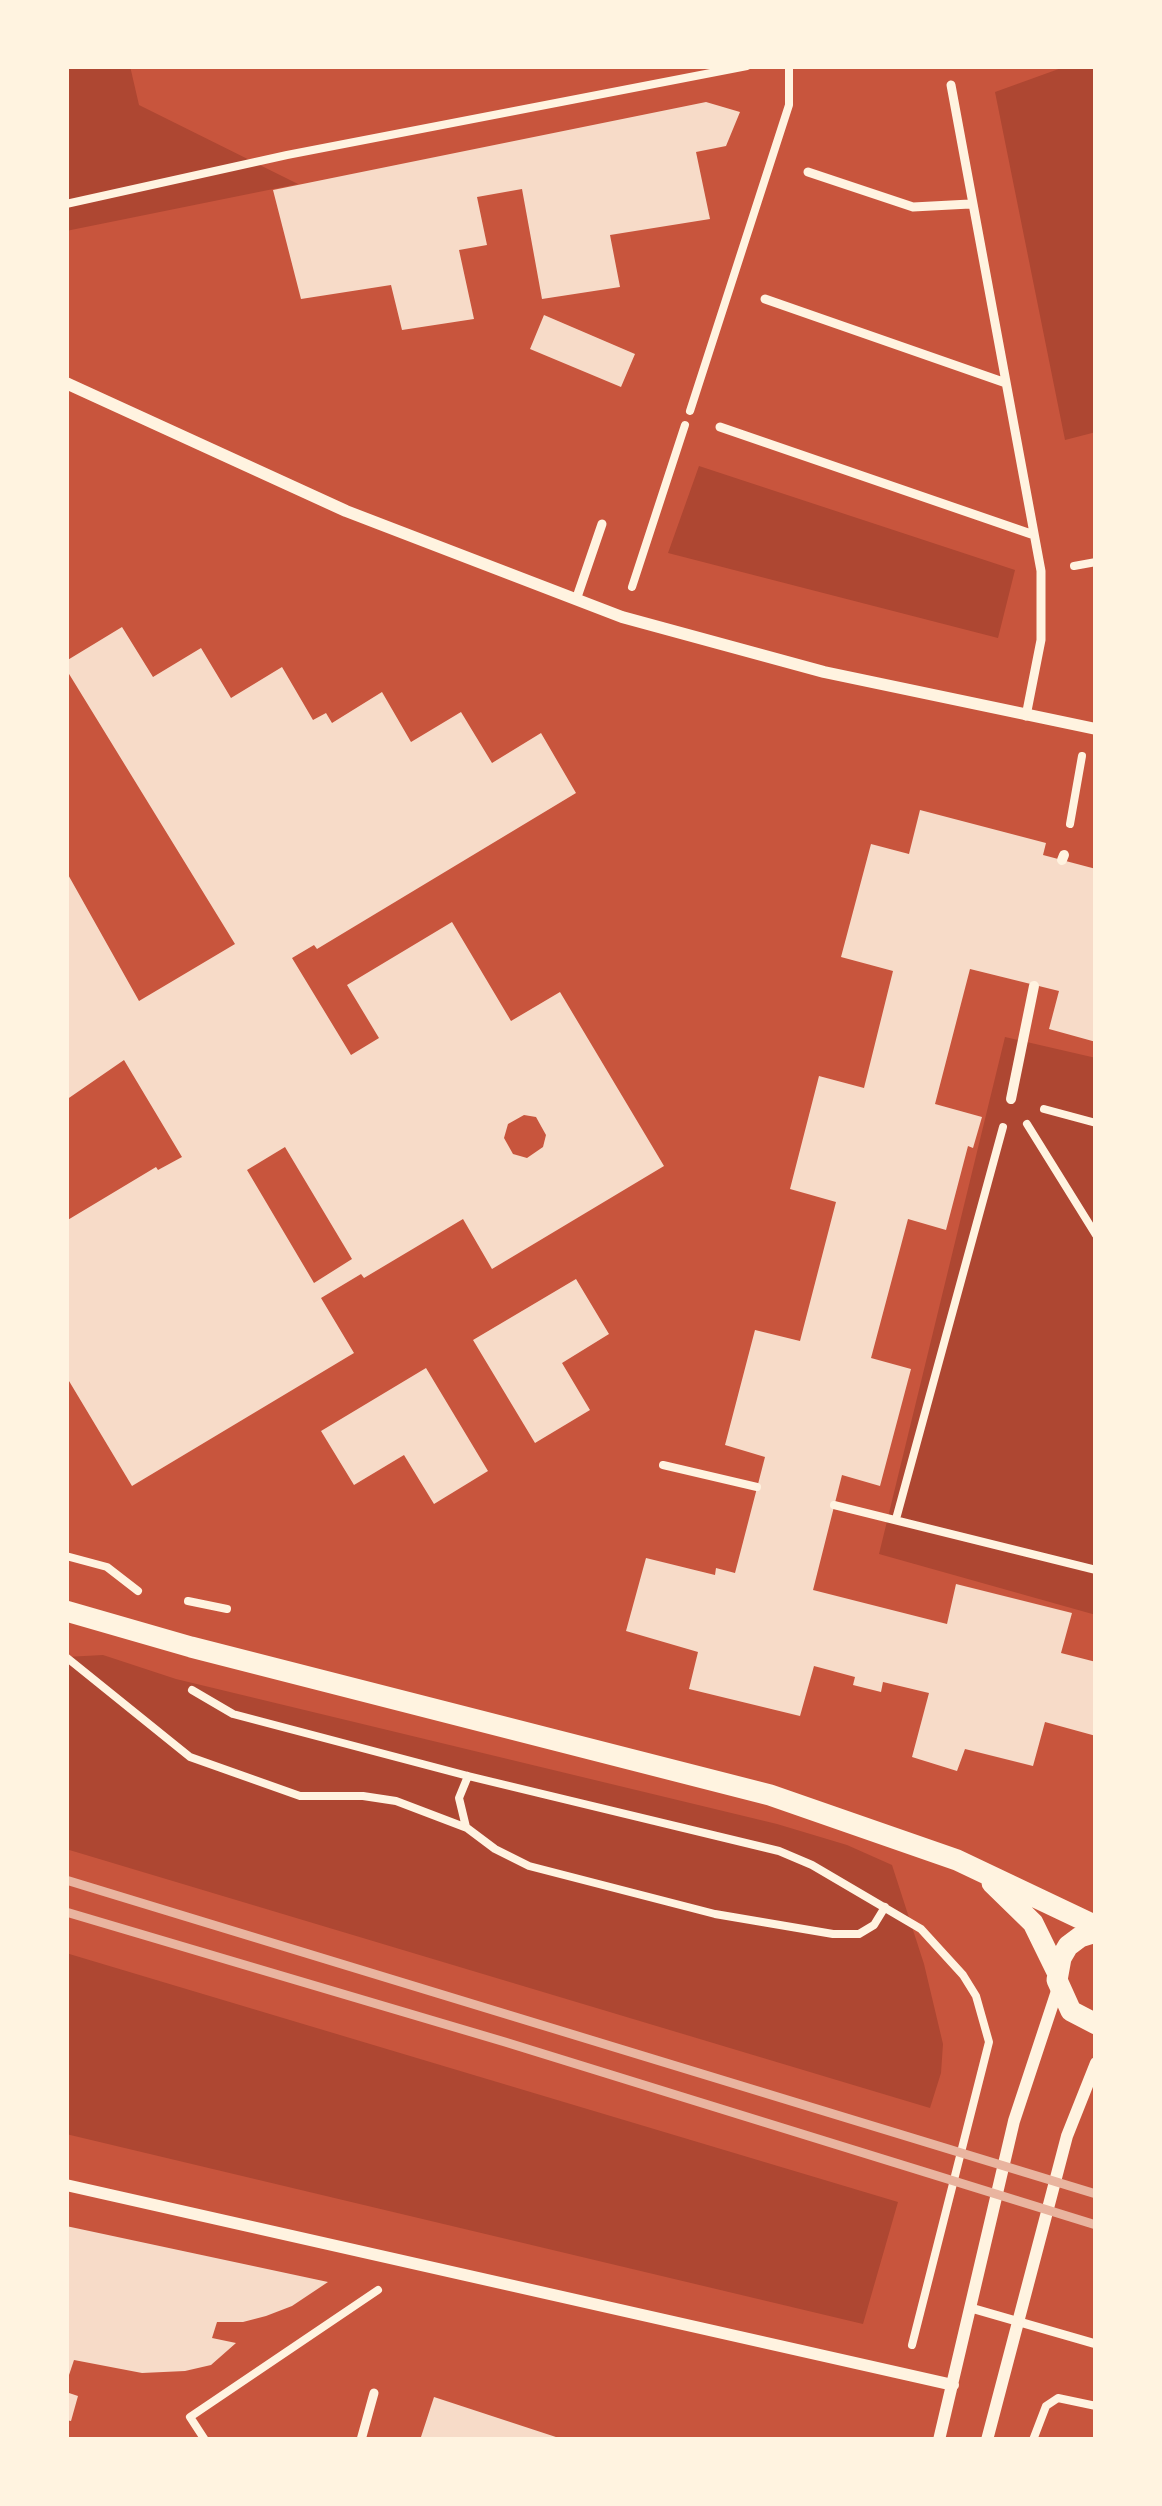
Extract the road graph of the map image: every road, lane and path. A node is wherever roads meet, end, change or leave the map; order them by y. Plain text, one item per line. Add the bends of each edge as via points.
1 (747, 66) edge
2 (789, 66) edge
3 (951, 85) dead end
4 (808, 172) dead end
5 (66, 204) edge
6 (970, 204) junction
7 (765, 299) dead end
8 (1004, 382) junction
9 (66, 383) edge
10 (720, 427) dead end
11 (602, 524) dead end
12 (1034, 536) junction
13 (577, 597) junction
14 (622, 617) junction
15 (1026, 716) junction
16 (1092, 729) edge
17 (1063, 858) dead end
18 (1034, 986) dead end
19 (1011, 1099) junction
20 (1096, 1124) edge
21 (1096, 1235) edge
22 (663, 1465) dead end
23 (757, 1487) dead end
24 (834, 1505) dead end
25 (896, 1519) junction
26 (66, 1556) edge
27 (1096, 1570) edge
28 (138, 1591) dead end
29 (68, 1612) edge
30 (66, 1657) edge
31 (176, 1679) dead end
32 (468, 1776) junction
33 (467, 1828) junction
34 (978, 1870) junction
35 (885, 1907) junction
36 (1096, 1929) edge
37 (1058, 1980) junction
38 (1096, 2024) edge
39 (1096, 2063) edge
40 (66, 2185) edge
41 (414, 2265) junction
42 (971, 2308) junction
43 (1018, 2319) junction
44 (1096, 2344) edge
45 (901, 2374) junction
46 (953, 2385) junction
47 (374, 2393) dead end
48 (1096, 2406) edge
49 (205, 2440) edge
50 (361, 2440) edge
51 (939, 2440) edge
52 (987, 2440) edge
53 (1033, 2440) edge

1 - 5 path
2 - 14 path via 789,105
3 - 6 lane
4 - 6 lane via 913,208
6 - 8 lane
7 - 8 lane
8 - 12 lane
9 - 13 street via 346,512
10 - 12 lane
11 - 13 lane
12 - 15 lane via 1041,640
13 - 14 street
14 - 15 street
15 - 16 street
16 - 17 path
18 - 19 street
19 - 20 path
19 - 21 path
19 - 25 path
22 - 23 path
24 - 25 path
25 - 27 path
26 - 28 path via 106,1567
29 - 34 street via 770,1795
30 - 33 path via 190,1757 300,1796 396,1801
31 - 32 path via 233,1714
32 - 33 path via 459,1798
32 - 35 path via 779,1851
33 - 35 path via 530,1866 715,1914 859,1934
34 - 36 street
34 - 37 street via 1033,1923
35 - 45 path via 922,1929 963,1975 989,2042
36 - 37 street via 1068,1946
37 - 38 street via 1071,2012
37 - 42 street via 1014,2121
39 - 43 street via 1067,2136
40 - 41 street
41 - 45 street
41 - 49 path via 190,2417
42 - 43 lane
42 - 46 street
43 - 44 lane
43 - 52 street
45 - 46 street
46 - 51 street
47 - 50 lane
48 - 53 path via 1058,2398 1046,2406

